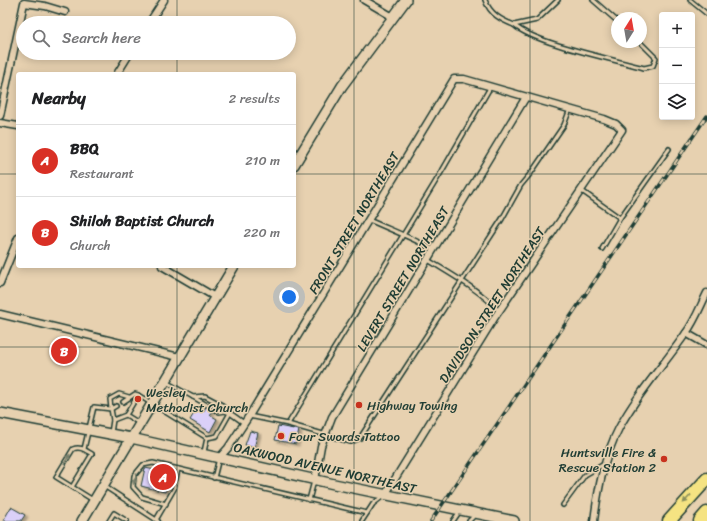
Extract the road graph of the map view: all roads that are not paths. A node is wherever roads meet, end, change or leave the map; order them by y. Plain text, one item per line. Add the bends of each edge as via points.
1 (164, 0) edge
2 (364, 0) edge
3 (406, 0) edge
4 (485, 0) edge
5 (558, 0) edge
6 (593, 0) edge
7 (690, 0) edge
8 (65, 12) dead end
9 (707, 14) edge
10 (21, 16) edge
11 (154, 16) edge
12 (611, 16) edge
13 (393, 17) junction
14 (514, 25) junction
15 (16, 41) edge
16 (646, 48) edge
17 (125, 60) edge
18 (117, 72) edge
19 (491, 86) junction
20 (526, 97) junction
21 (570, 109) junction
22 (0, 116) edge
23 (0, 123) edge
24 (16, 126) edge
25 (670, 149) dead end
26 (296, 162) edge
27 (582, 191) junction
28 (620, 218) junction
29 (369, 220) junction
30 (402, 234) junction
31 (16, 243) edge
32 (602, 249) dead end
33 (434, 250) junction
34 (428, 260) junction
35 (165, 268) edge
36 (233, 268) edge
37 (461, 281) junction
38 (0, 283) edge
39 (707, 293) edge
40 (216, 297) junction
41 (499, 311) junction
42 (0, 314) edge
43 (686, 333) junction
44 (707, 345) edge
45 (179, 357) junction
46 (164, 382) junction
47 (138, 395) junction
48 (129, 397) junction
49 (193, 397) junction
50 (123, 402) dead end
51 (152, 402) junction
52 (207, 405) dead end
53 (116, 406) dead end
54 (111, 409) junction
55 (214, 409) dead end
56 (225, 411) junction
57 (0, 413) edge
58 (230, 414) junction
59 (126, 415) junction
60 (249, 416) junction
61 (114, 420) junction
62 (244, 423) junction
63 (139, 424) junction
64 (288, 424) junction
65 (88, 430) junction
66 (111, 434) junction
67 (325, 434) junction
68 (131, 438) junction
69 (207, 438) junction
70 (84, 449) junction
71 (203, 454) junction
72 (219, 458) junction
73 (605, 464) junction
74 (178, 469) junction
75 (214, 478) junction
76 (707, 479) edge
77 (315, 480) junction
78 (103, 486) junction
79 (72, 487) junction
80 (385, 495) junction
81 (309, 500) junction
82 (94, 501) junction
83 (166, 504) junction
84 (563, 505) dead end
85 (460, 511) junction
86 (367, 513) junction
87 (707, 513) edge
88 (472, 518) edge
89 (82, 521) edge
90 (109, 521) edge
91 (127, 521) edge
92 (156, 521) edge
93 (362, 521) edge
94 (453, 521) edge
95 (514, 521) edge
96 (594, 521) edge
97 (669, 521) edge
98 (700, 521) edge

1 - 11 street
2 - 13 street
3 - 13 street
4 - 14 lane via 488,8 501,20
5 - 14 lane via 537,20
6 - 12 lane
7 - 9 lane
8 - 10 street via 24,3
13 - 26 street via 342,86
14 - 16 lane via 528,34 552,43 644,68 653,66 656,58
15 - 22 street
17 - 18 street
19 - 20 street
19 - 29 street, FRONT STREET NORTHEAST via 454,79
19 - 30 lane
20 - 21 street
20 - 33 street, LEVERT STREET NORTHEAST
21 - 27 street, DAVIDSON STREET NORTHEAST via 604,119 622,130
21 - 37 lane via 564,125 521,185
23 - 24 street
25 - 28 lane
27 - 28 lane
27 - 41 street, DAVIDSON STREET NORTHEAST
28 - 32 lane
29 - 30 lane
29 - 60 street, FRONT STREET NORTHEAST
30 - 33 lane
30 - 64 lane
31 - 38 street
33 - 34 street, LEVERT STREET NORTHEAST
34 - 37 lane
34 - 67 street, LEVERT STREET NORTHEAST via 332,417
35 - 40 street
36 - 40 street
37 - 41 lane
37 - 67 lane via 360,438 351,442
39 - 43 street
40 - 45 street
41 - 80 street, DAVIDSON STREET NORTHEAST
42 - 45 street
43 - 44 street
43 - 73 street via 620,427
45 - 46 street
46 - 49 lane
46 - 51 street
47 - 48 lane
47 - 51 lane
47 - 59 lane
48 - 50 lane
48 - 54 lane via 119,394 110,399
49 - 52 lane
49 - 56 lane via 205,396 222,405
51 - 63 street
51 - 69 lane
53 - 54 lane
54 - 61 lane
54 - 65 lane via 94,407
55 - 56 lane via 219,412
56 - 58 lane
57 - 65 street, OAKWOOD AVENUE NORTHEAST
58 - 62 lane
58 - 69 lane via 217,436
59 - 61 lane
59 - 63 lane
60 - 62 street, FRONT STREET NORTHEAST
60 - 64 lane
61 - 66 lane
62 - 72 street, FRONT STREET NORTHEAST
63 - 68 street
64 - 67 lane
65 - 66 street, OAKWOOD AVENUE NORTHEAST
65 - 70 lane
66 - 68 street, OAKWOOD AVENUE NORTHEAST
67 - 77 street, LEVERT STREET NORTHEAST
68 - 71 street, OAKWOOD AVENUE NORTHEAST
68 - 78 street
69 - 71 lane
70 - 79 lane via 92,454
79 -> 70 lane via 56,477 73,449
71 - 72 street, OAKWOOD AVENUE NORTHEAST
72 - 75 lane
72 - 77 street, OAKWOOD AVENUE NORTHEAST
73 - 84 lane via 593,468 585,475
73 - 96 street
74 - 75 lane
74 - 83 lane via 174,489
74 -> 83 lane via 153,463 143,465 134,476 133,487 142,497
75 - 81 lane
76 -> 97 highway
77 - 80 street, OAKWOOD AVENUE NORTHEAST
77 - 81 lane
78 - 82 street
78 - 92 lane
79 - 82 lane
80 - 85 street, OAKWOOD AVENUE NORTHEAST
80 - 86 lane via 373,504
81 - 86 lane
82 - 89 street
83 - 92 lane
85 - 88 street, OAKWOOD AVENUE NORTHEAST
85 - 94 lane
86 - 93 lane
87 - 98 highway
88 - 95 street, OAKWOOD AVENUE NORTHEAST
90 - 91 lane via 114,513

